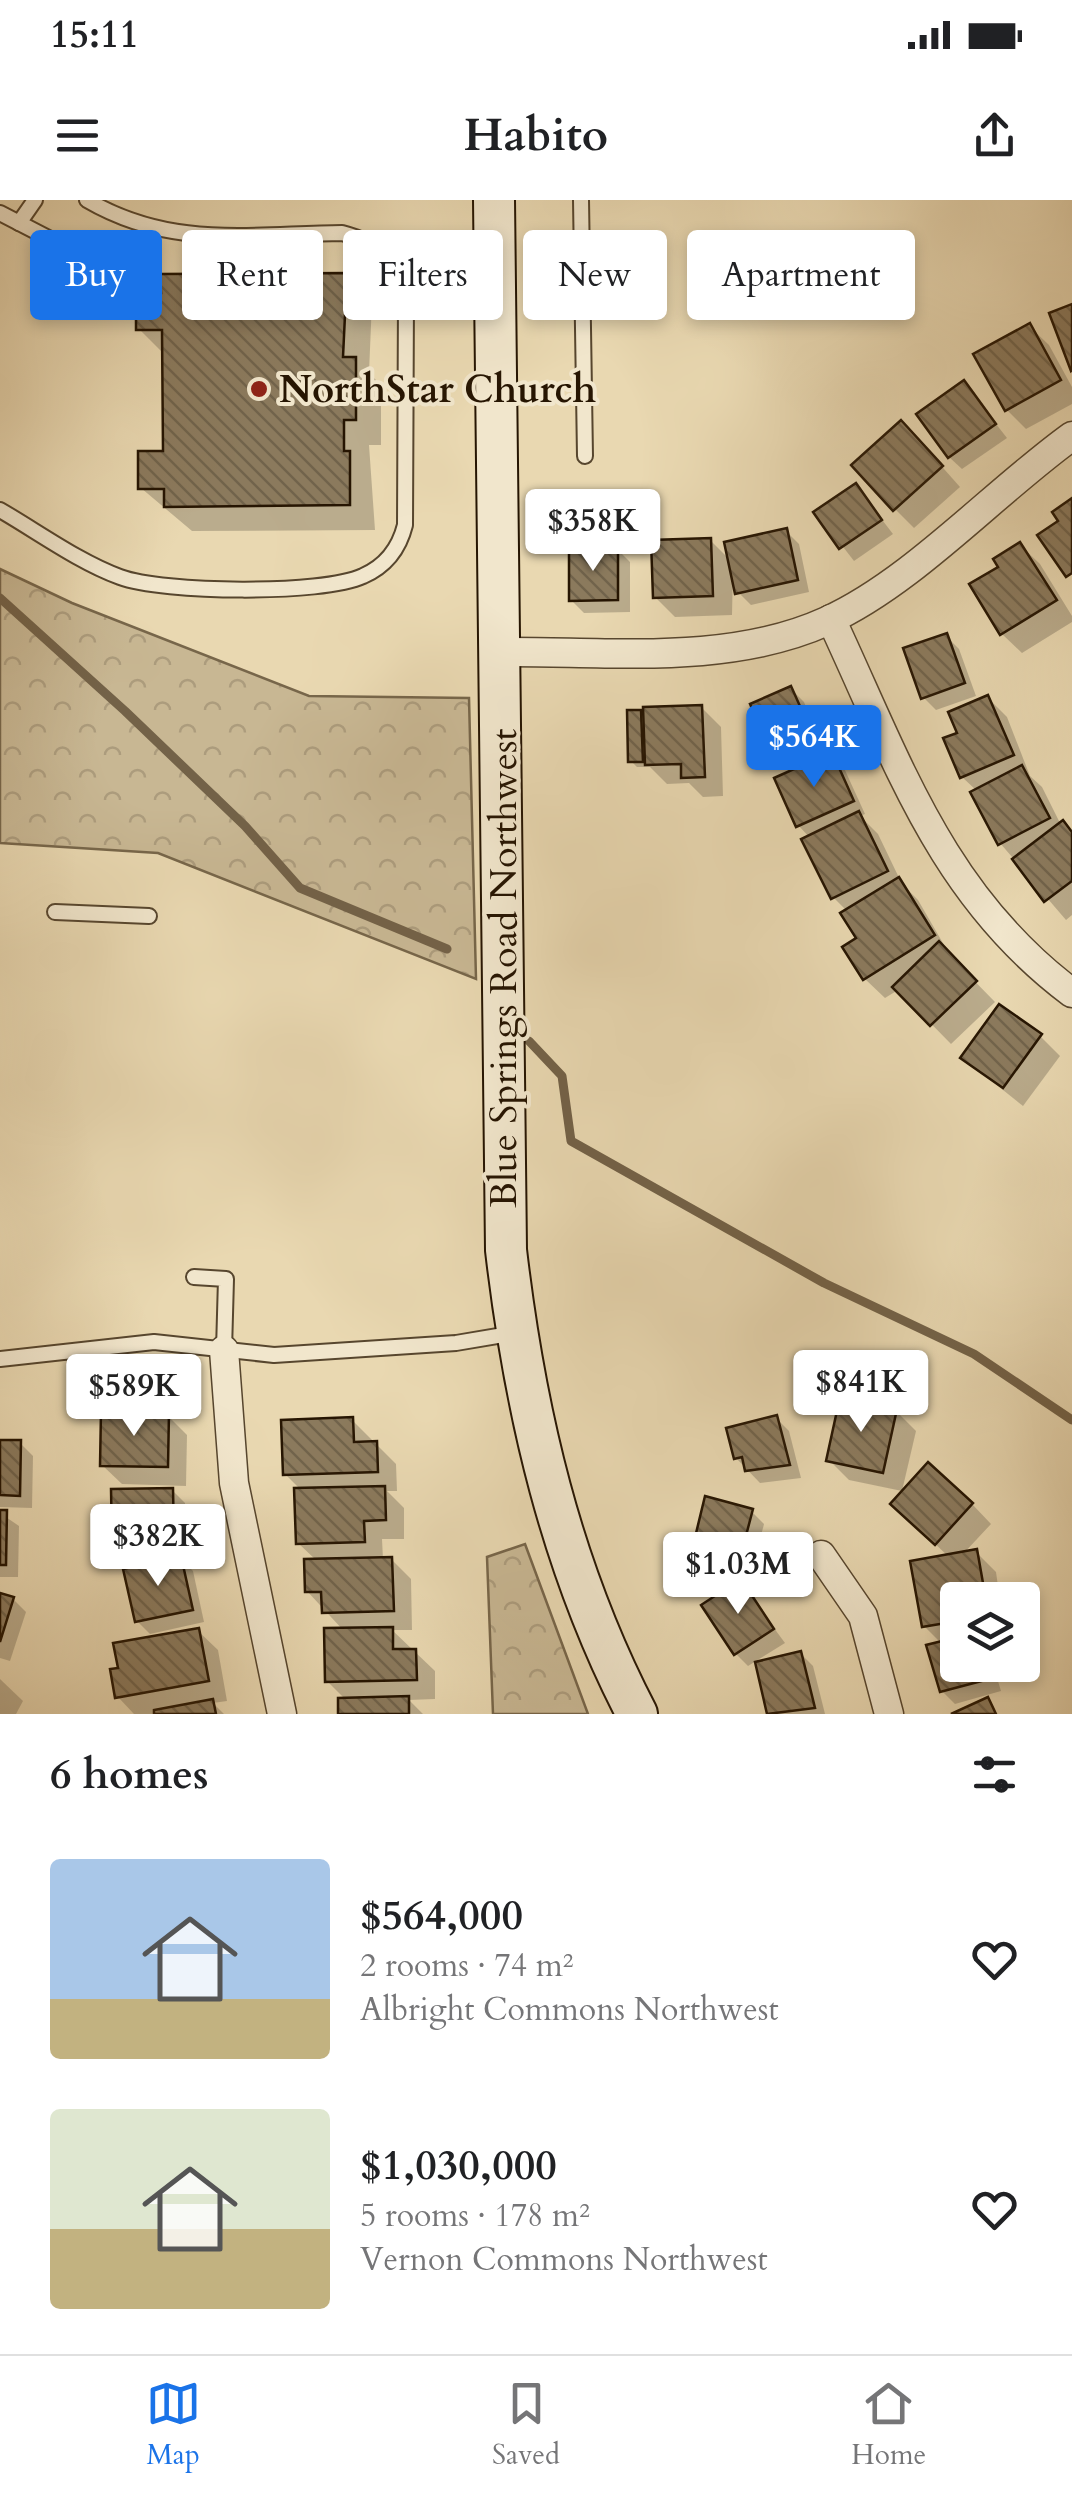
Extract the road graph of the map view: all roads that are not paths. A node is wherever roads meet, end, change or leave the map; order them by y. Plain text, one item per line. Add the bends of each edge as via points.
1 (36, 200) edge
2 (86, 200) edge
3 (494, 200) edge
4 (581, 200) edge
5 (0, 213) edge
6 (19, 223) junction
7 (32, 230) edge
8 (1072, 436) edge
9 (585, 456) dead end
10 (0, 510) edge
11 (830, 620) junction
12 (502, 652) junction
13 (56, 912) dead end
14 (148, 916) dead end
15 (1072, 993) edge
16 (194, 1277) dead end
17 (516, 1333) junction
18 (224, 1350) junction
19 (0, 1359) edge
20 (821, 1555) dead end
21 (282, 1714) edge
22 (637, 1714) edge
23 (890, 1714) edge

1 - 6 lane
2 - 10 lane via 144,228 178,235 342,233 384,252 406,298 405,526 379,568 343,584 176,587 117,576
3 - 12 street, Blue Springs Road Northwest
4 - 9 lane
5 - 6 lane
6 - 7 lane
8 - 11 street
11 - 12 street via 719,649
11 - 15 street via 950,866 1008,939
12 - 17 street, Blue Springs Road Northwest via 503,1180
13 - 14 lane
16 - 18 lane via 226,1279
17 - 18 lane via 274,1355
17 - 22 street, Blue Springs Road Northwest via 556,1516 600,1637
18 - 19 lane via 154,1342
18 - 21 street via 234,1483
20 - 23 street via 863,1616

